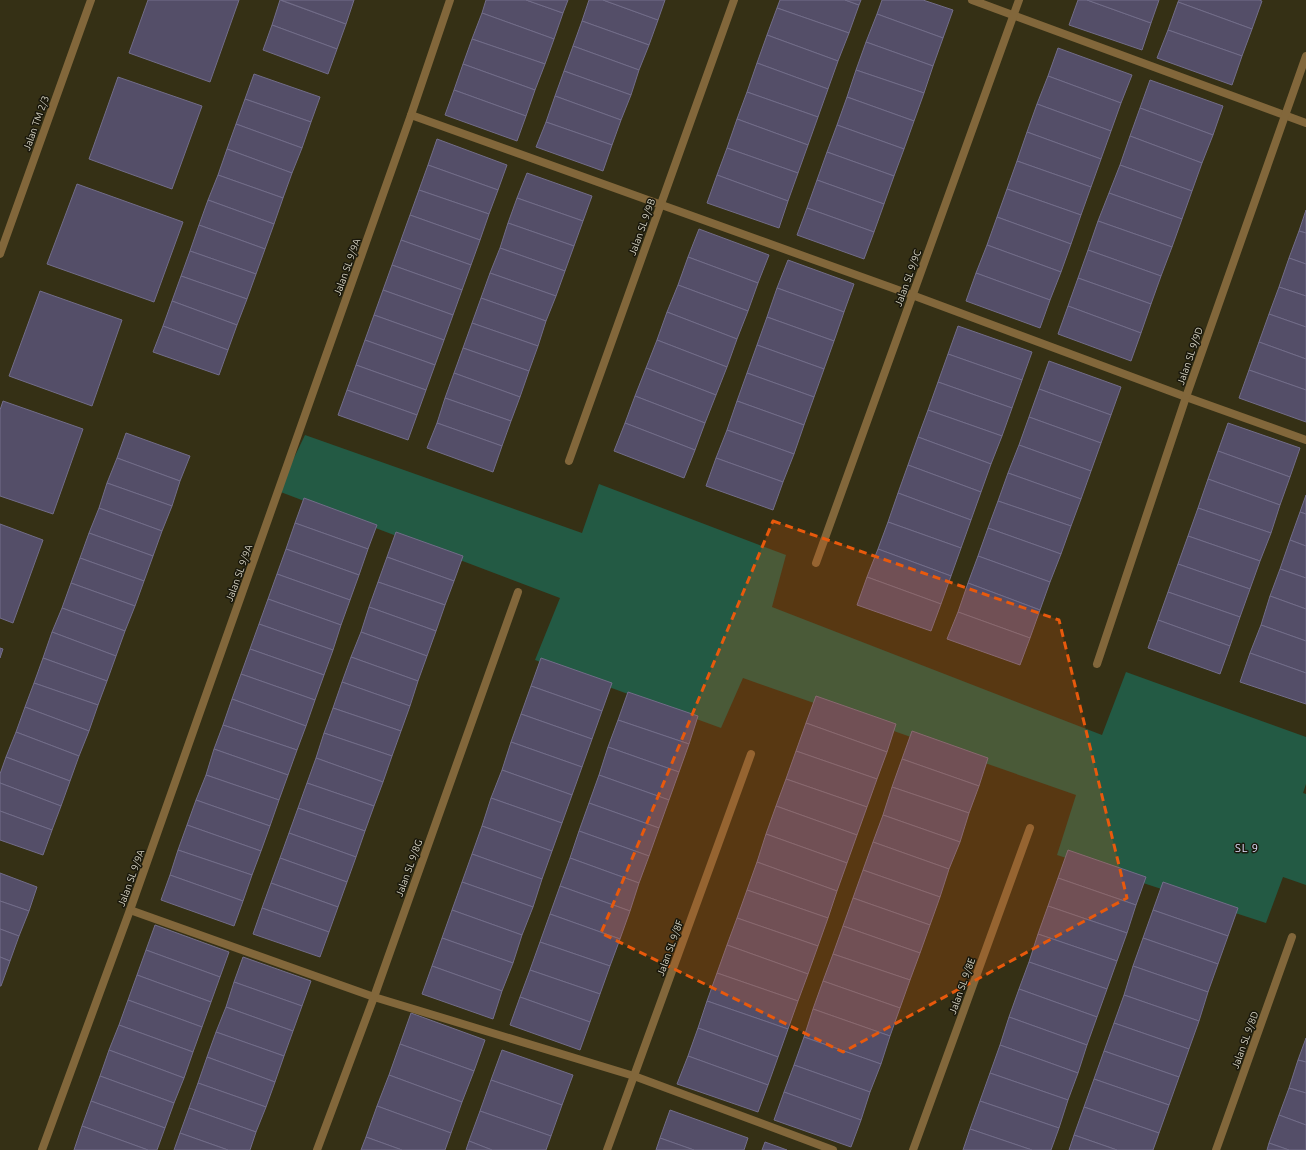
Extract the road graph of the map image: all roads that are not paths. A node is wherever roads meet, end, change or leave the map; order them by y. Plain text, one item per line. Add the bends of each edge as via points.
1 (91, 0) edge
2 (450, 0) edge
3 (734, 0) edge
4 (972, 0) edge
5 (1019, 0) edge
6 (1014, 15) junction
7 (1306, 56) edge
8 (411, 115) junction
9 (1284, 115) junction
10 (1306, 122) edge
11 (661, 204) junction
12 (0, 254) edge
13 (912, 295) junction
14 (1186, 397) junction
15 (1306, 440) edge
16 (569, 460) dead end
17 (816, 563) dead end
18 (518, 592) dead end
19 (1097, 664) dead end
20 (751, 754) dead end
21 (1030, 828) dead end
22 (130, 910) junction
23 (1292, 937) dead end
24 (374, 996) junction
25 (634, 1076) junction
26 (42, 1150) edge
27 (317, 1150) edge
28 (607, 1150) edge
29 (833, 1150) edge
30 (913, 1150) edge
31 (1216, 1150) edge

1 - 12 street, Jalan TM 2/3
2 - 8 street, Jalan SL 9/9A
3 - 11 street, Jalan SL 9/9B
4 - 6 street
5 - 6 street, Jalan SL 9/9C
6 - 9 street
6 - 13 street, Jalan SL 9/9C
7 - 9 street, Jalan SL 9/9D
8 - 11 street
8 - 22 street, Jalan SL 9/9A
9 - 10 street
9 - 14 street, Jalan SL 9/9D
11 - 13 street
11 - 16 street, Jalan SL 9/9B
13 - 14 street
13 - 17 street, Jalan SL 9/9C
14 - 15 street
14 - 19 street, Jalan SL 9/9D
18 - 24 street, Jalan SL 9/8G
20 - 25 street, Jalan SL 9/8F
21 - 30 street, Jalan SL 9/8E
22 - 24 street
22 - 26 street, Jalan SL 9/9A
23 - 31 street, Jalan SL 9/8D
24 - 25 street
24 - 27 street, Jalan SL 9/8G
25 - 28 street, Jalan SL 9/8F
25 - 29 street

